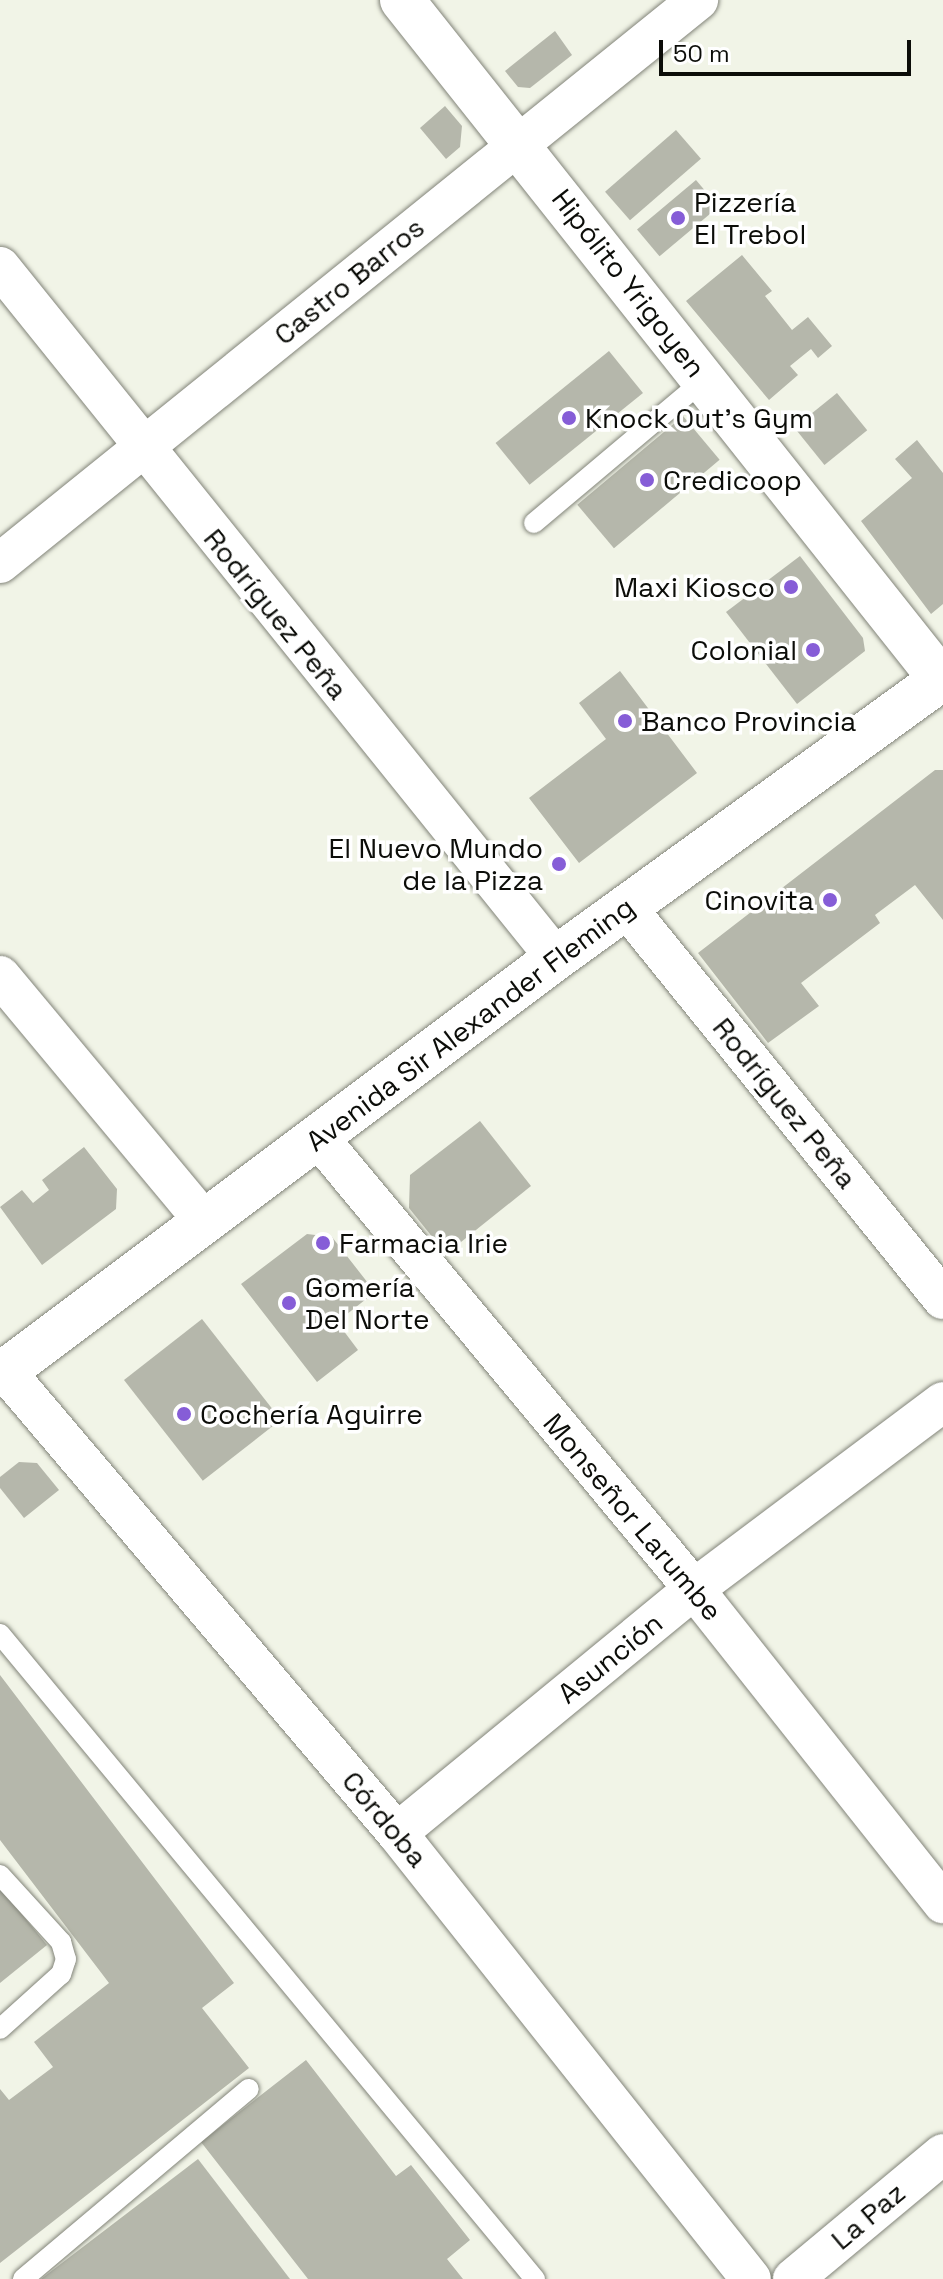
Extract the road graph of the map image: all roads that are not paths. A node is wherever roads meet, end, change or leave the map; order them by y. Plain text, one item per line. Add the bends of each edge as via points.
1 (402, 0) edge
2 (698, 0) edge
3 (519, 146) junction
4 (0, 267) edge
5 (705, 379) junction
6 (142, 448) junction
7 (534, 523) dead end
8 (0, 563) edge
9 (942, 680) edge
10 (626, 907) junction
11 (556, 958) junction
12 (0, 976) edge
13 (317, 1136) junction
14 (205, 1222) junction
15 (943, 1299) edge
16 (2, 1373) edge
17 (943, 1402) edge
18 (694, 1589) junction
19 (0, 1634) edge
20 (397, 1833) junction
21 (0, 1875) edge
22 (943, 1903) edge
23 (0, 2029) edge
24 (249, 2089) dead end
25 (943, 2154) edge
26 (23, 2279) edge
27 (535, 2279) edge
28 (751, 2279) edge
29 (793, 2279) edge

1 - 3 main road, Hipólito Yrigoyen
2 - 3 street, Castro Barros
3 - 5 main road, Hipólito Yrigoyen
3 - 6 street, Castro Barros
4 - 6 street, Rodríguez Peña
5 - 7 lane
5 - 9 main road, Hipólito Yrigoyen
6 - 8 street, Castro Barros
6 - 11 street, Rodríguez Peña
9 - 10 main road, Avenida Sir Alexander Fleming
10 - 11 main road, Avenida Sir Alexander Fleming
10 - 15 street, Rodríguez Peña
11 - 13 main road, Avenida Sir Alexander Fleming
12 - 14 street
13 - 14 main road, Avenida Sir Alexander Fleming
13 - 18 street, Monseñor Larumbe
14 - 16 main road, Avenida Sir Alexander Fleming
16 - 20 street, Córdoba
17 - 18 street, Asunción
18 - 20 street, Asunción
18 - 22 street, Monseñor Larumbe
19 - 27 lane
20 - 28 street, Córdoba
21 - 23 lane via 61,1942 66,1959 61,1974
24 - 26 lane
25 - 29 street, La Paz

